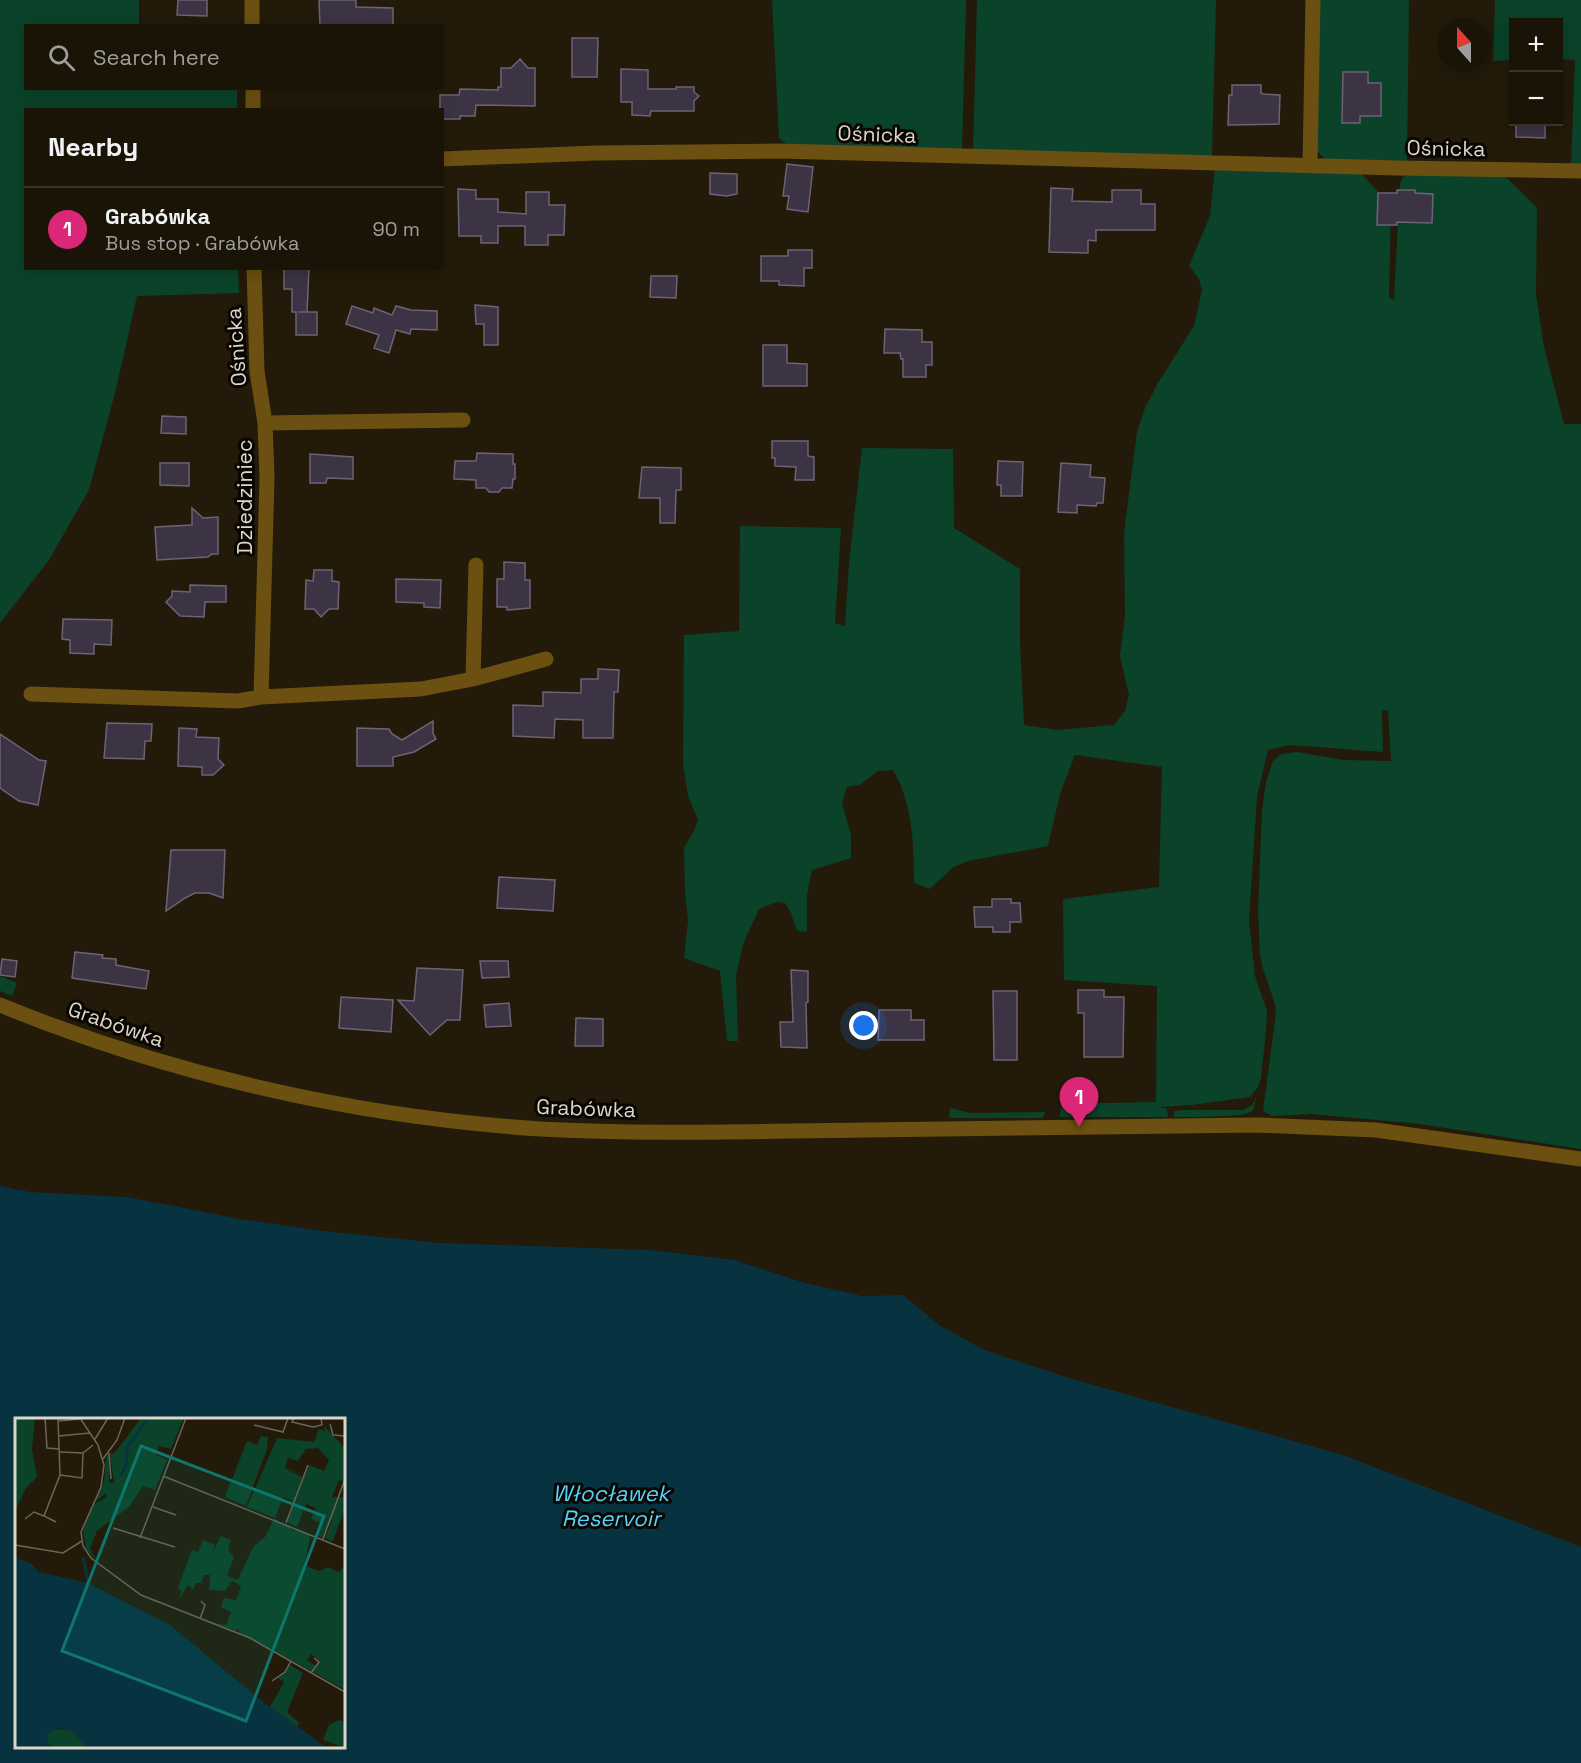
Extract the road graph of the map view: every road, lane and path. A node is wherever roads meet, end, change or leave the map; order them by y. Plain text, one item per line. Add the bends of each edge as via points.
1 (252, 0) edge
2 (1313, 0) edge
3 (252, 24) edge
4 (253, 90) edge
5 (253, 108) edge
6 (444, 159) edge
7 (1310, 165) junction
8 (1581, 171) edge
9 (254, 270) edge
10 (463, 420) dead end
11 (265, 423) junction
12 (476, 565) dead end
13 (546, 659) dead end
14 (473, 679) junction
15 (31, 694) dead end
16 (261, 698) junction
17 (0, 1005) edge
18 (1581, 1159) edge

1 - 3 street
2 - 7 street
4 - 5 street
6 - 7 street, Ośnicka via 780,152
7 - 8 street, Ośnicka
9 - 11 street, Ośnicka via 257,371
10 - 11 street, Dziedziniec
11 - 16 street, Dziedziniec
12 - 14 street
13 - 14 street
14 - 16 street via 421,689
15 - 16 street via 238,701
17 - 18 street, Grabówka via 155,1060 263,1088 362,1108 540,1129 674,1132 1328,1127 1376,1130

